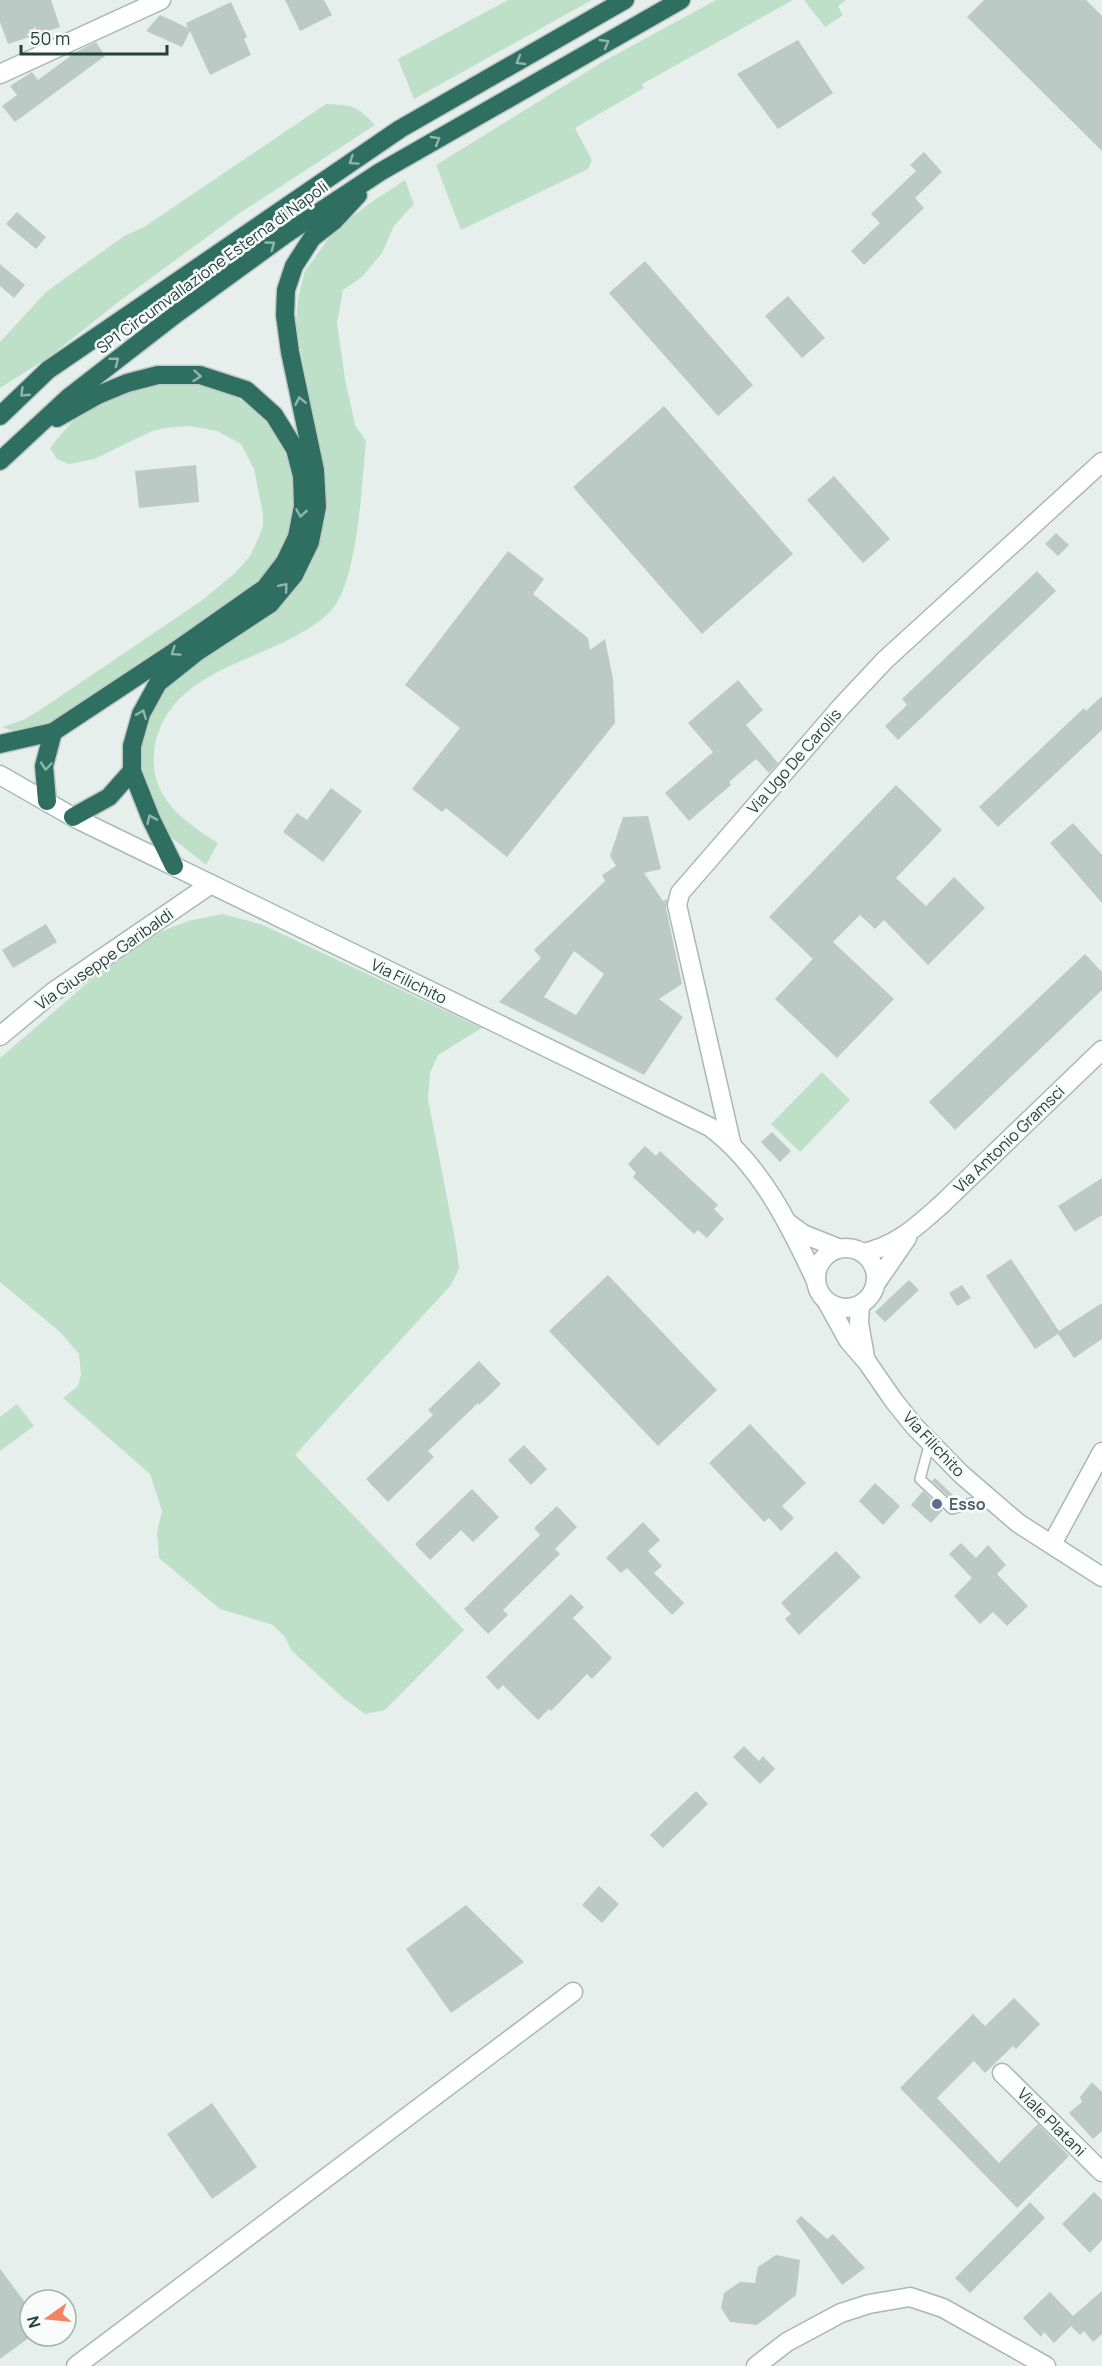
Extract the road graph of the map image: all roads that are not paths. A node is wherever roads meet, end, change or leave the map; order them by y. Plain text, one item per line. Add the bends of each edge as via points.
1 (161, 0) edge
2 (625, 0) edge
3 (681, 0) edge
4 (0, 74) edge
5 (380, 172) junction
6 (0, 416) edge
7 (15, 446) junction
8 (0, 461) edge
9 (1102, 462) edge
10 (53, 732) junction
11 (0, 744) edge
12 (132, 771) junction
13 (0, 775) edge
14 (47, 801) junction
15 (73, 817) junction
16 (174, 866) junction
17 (211, 884) junction
18 (0, 1036) edge
19 (1102, 1050) edge
20 (731, 1142) junction
21 (787, 1222) junction
22 (915, 1227) junction
23 (838, 1248) junction
24 (863, 1252) junction
25 (816, 1281) junction
26 (876, 1283) junction
27 (827, 1302) junction
28 (860, 1305) junction
29 (867, 1362) junction
30 (930, 1442) junction
31 (1102, 1452) edge
32 (989, 1498) junction
33 (1052, 1544) junction
34 (1102, 1577) edge
35 (573, 1992) dead end
36 (1002, 2073) dead end
37 (1102, 2172) edge
38 (760, 2363) edge
39 (76, 2366) edge
40 (1046, 2366) edge

1 - 4 street
2 -> 6 highway, SP1 Circumvallazione Esterna di Napoli via 400,129 48,370
5 -> 3 highway, SP1 Circumvallazione Esterna di Napoli
7 -> 5 highway, SP1 Circumvallazione Esterna di Napoli via 69,397 176,314 277,240
12 -> 5 highway via 132,746 141,714 158,682 270,604 294,575 310,542 317,507 315,470 290,352 286,290 294,266 312,238
7 - 8 highway, SP1 Circumvallazione Esterna di Napoli
7 -> 10 highway via 98,395 127,383 158,375 200,375 246,390 274,415 295,449 303,476 297,537 285,562 265,588
9 - 20 street, Via Ugo De Carolis via 885,660 680,893 677,905
10 - 11 highway
10 -> 14 highway via 44,766
12 - 15 highway via 109,797
16 -> 12 highway
13 - 14 street, Via Filichito
14 - 15 street, Via Filichito
15 - 16 street, Via Filichito
16 - 17 street, Via Filichito
17 - 18 street, Via Giuseppe Garibaldi via 62,986
17 - 20 street, Via Filichito via 710,1127
19 - 22 street, Via Antonio Gramsci
20 - 21 street, Via Filichito
21 - 23 street, Via Filichito via 803,1234
21 - 25 street, Via Filichito
22 - 24 street, Via Antonio Gramsci via 891,1245
22 - 26 street, Via Antonio Gramsci
23 - 24 street
23 - 25 street via 821,1261
24 - 26 street via 874,1265
25 - 27 street
26 - 28 street via 872,1296
27 - 28 street via 847,1309
27 - 29 street, Via Filichito via 848,1340
28 - 29 street, Via Filichito via 858,1323
29 - 30 street, Via Filichito
30 - 32 street, Via Filichito
30 - 32 lane via 920,1479 952,1509
31 - 33 street
32 - 33 street, Via Filichito
33 - 34 street, Via Filichito
35 - 39 street
36 - 37 street, Viale Platani
38 - 40 street via 796,2337 841,2313 910,2296 942,2308

